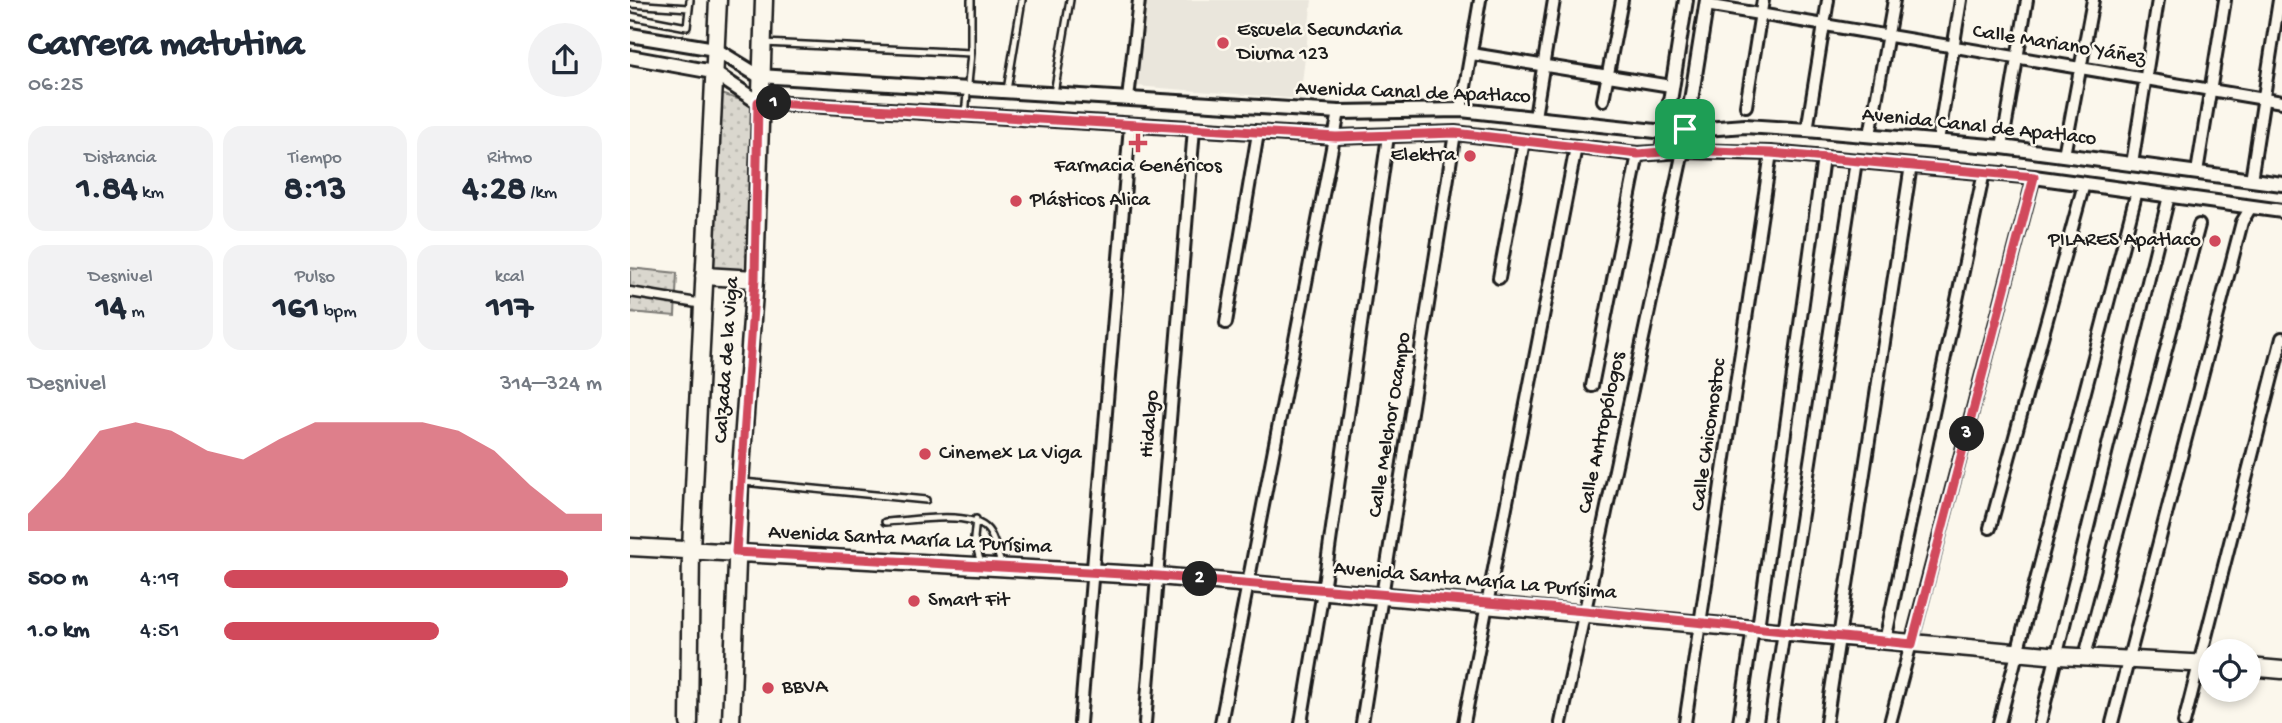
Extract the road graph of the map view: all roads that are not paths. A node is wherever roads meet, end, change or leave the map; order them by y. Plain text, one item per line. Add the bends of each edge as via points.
1 (690, 0) edge
2 (718, 0) edge
3 (764, 0) edge
4 (971, 0) edge
5 (1022, 0) edge
6 (1070, 0) edge
7 (1139, 0) edge
8 (1480, 0) edge
9 (1554, 0) edge
10 (1622, 0) edge
11 (1686, 0) edge
12 (1763, 0) edge
13 (1828, 0) edge
14 (1894, 0) edge
15 (1961, 0) edge
16 (2027, 0) edge
17 (2092, 0) edge
18 (2158, 0) edge
19 (2225, 0) edge
20 (2279, 0) edge
21 (1707, 3) edge
22 (630, 4) edge
23 (689, 8) junction
24 (1761, 13) junction
25 (630, 16) edge
26 (1824, 26) junction
27 (630, 35) edge
28 (1888, 37) junction
29 (761, 43) junction
30 (1953, 48) junction
31 (715, 50) junction
32 (971, 52) junction
33 (1472, 54) junction
34 (630, 57) edge
35 (2018, 58) junction
36 (1544, 64) junction
37 (2082, 68) junction
38 (713, 72) junction
39 (759, 76) junction
40 (1607, 78) junction
41 (2145, 79) junction
42 (1671, 86) junction
43 (968, 90) junction
44 (2210, 90) junction
45 (1007, 92) junction
46 (1054, 95) junction
47 (1128, 99) junction
48 (2264, 99) junction
49 (1603, 100) dead end
50 (758, 102) junction
51 (2282, 102) edge
52 (1746, 106) dead end
53 (1461, 110) junction
54 (1339, 112) junction
55 (965, 115) junction
56 (1535, 117) junction
57 (1130, 126) junction
58 (1194, 129) junction
59 (1685, 129) junction
60 (1807, 130) junction
61 (1665, 132) junction
62 (1258, 133) junction
63 (1455, 133) junction
64 (1870, 135) junction
65 (1388, 136) junction
66 (1336, 137) junction
67 (1524, 141) junction
68 (1938, 141) junction
69 (1576, 147) junction
70 (2002, 147) junction
71 (1683, 150) junction
72 (1662, 152) junction
73 (1771, 153) junction
74 (1638, 154) junction
75 (2064, 155) junction
76 (1823, 158) junction
77 (1856, 161) junction
78 (2132, 163) junction
79 (1911, 165) junction
80 (1984, 172) junction
81 (2197, 172) junction
82 (2034, 177) junction
83 (2251, 180) junction
84 (2084, 184) junction
85 (2282, 184) edge
86 (2137, 191) junction
87 (2169, 196) junction
88 (2251, 207) junction
89 (2282, 211) edge
90 (2199, 225) dead end
91 (704, 275) junction
92 (1499, 278) dead end
93 (755, 279) junction
94 (630, 292) edge
95 (704, 304) junction
96 (1226, 323) dead end
97 (2282, 338) edge
98 (1592, 386) dead end
99 (740, 482) junction
100 (926, 500) dead end
101 (976, 520) junction
102 (885, 522) dead end
103 (1990, 528) dead end
104 (630, 547) edge
105 (691, 549) junction
106 (736, 552) junction
107 (981, 567) junction
108 (1003, 569) junction
109 (1093, 572) junction
110 (1158, 576) junction
111 (1250, 584) junction
112 (1323, 591) junction
113 (1385, 597) junction
114 (1487, 604) junction
115 (1585, 611) junction
116 (1701, 623) junction
117 (1755, 628) junction
118 (1786, 631) junction
119 (1840, 636) junction
120 (2210, 639) edge
121 (1885, 641) junction
122 (1912, 644) junction
123 (2019, 652) junction
124 (2059, 656) junction
125 (2085, 656) junction
126 (2128, 659) junction
127 (2198, 663) edge
128 (2261, 668) edge
129 (2282, 670) edge
130 (2198, 681) edge
131 (689, 723) edge
132 (731, 723) edge
133 (1080, 723) edge
134 (1145, 723) edge
135 (1221, 723) edge
136 (1301, 723) edge
137 (1363, 723) edge
138 (1464, 723) edge
139 (1561, 723) edge
140 (1685, 723) edge
141 (1739, 723) edge
142 (1770, 723) edge
143 (1826, 723) edge
144 (1890, 723) edge
145 (1999, 723) edge
146 (2040, 723) edge
147 (2112, 723) edge
148 (2184, 723) edge

1 - 23 lane
2 - 31 main road, Calzada de la Viga
3 - 29 main road, Calzada de la Viga
4 - 32 lane
5 - 45 lane
6 - 46 lane
7 - 47 street
8 - 33 street
9 - 36 street
10 - 40 street
11 - 42 street
12 - 24 street
13 - 26 street
14 - 28 street
15 - 30 street
16 - 35 street
17 - 37 street
18 - 41 street
19 - 44 street
20 - 48 street
21 - 24 street, Calle Mariano Yáñez
21 - 59 street
22 - 23 lane
23 - 25 lane via 687,27
24 - 26 street, Calle Mariano Yáñez
24 - 52 street
26 - 28 street, Calle Mariano Yáñez
26 - 60 street
27 - 31 street
28 - 30 street, Calle Mariano Yáñez
28 - 64 street
29 - 32 lane
29 - 39 main road, Calzada de la Viga
30 - 35 street, Calle Mariano Yáñez
30 - 68 street
31 - 38 main road, Calzada de la Viga
31 - 39 street, Avenida Canal de Apatlaco
32 - 43 lane
33 - 36 street
33 - 53 street
34 - 38 street
35 - 37 street, Calle Mariano Yáñez
35 - 70 street
36 - 40 street
36 - 56 street
37 - 41 street, Calle Mariano Yáñez
37 - 75 street
38 - 50 street
38 - 91 main road, Calzada de la Viga
39 - 43 street, Avenida Canal de Apatlaco
39 - 50 main road, Calzada de la Viga
40 - 42 street
40 - 49 street
41 - 44 street, Calle Mariano Yáñez
41 - 78 street
42 - 61 street
43 - 45 street, Avenida Canal de Apatlaco
43 - 55 lane
44 - 48 street, Calle Mariano Yáñez
44 - 81 street
45 - 46 street, Avenida Canal de Apatlaco
46 - 47 street, Avenida Canal de Apatlaco
47 - 54 street, Avenida Canal de Apatlaco
48 - 51 street, Calle Mariano Yáñez
48 - 83 street
50 - 55 street, Avenida Canal de Apatlaco
50 - 93 main road, Calzada de la Viga
53 - 54 street, Avenida Canal de Apatlaco
53 - 56 street, Avenida Canal de Apatlaco
54 - 66 street
55 - 57 street, Avenida Canal de Apatlaco
56 - 61 street, Avenida Canal de Apatlaco
57 - 58 street, Avenida Canal de Apatlaco
57 - 109 street
58 - 62 street, Avenida Canal de Apatlaco
58 - 110 street, Hidalgo
59 - 60 street, Avenida Canal de Apatlaco
59 - 61 street, Avenida Canal de Apatlaco
59 - 71 street
60 - 64 street, Avenida Canal de Apatlaco
61 - 72 street
62 - 66 street, Avenida Canal de Apatlaco
62 - 96 street
63 - 65 street, Avenida Canal de Apatlaco
63 - 67 street, Avenida Canal de Apatlaco
63 - 113 street, Calle Melchor Ocampo
64 - 68 street, Avenida Canal de Apatlaco
65 - 66 street, Avenida Canal de Apatlaco
65 - 112 street
66 - 111 street
67 - 69 street, Avenida Canal de Apatlaco
67 - 92 street
68 - 70 street, Avenida Canal de Apatlaco
69 - 74 street, Avenida Canal de Apatlaco
69 - 114 street
70 - 75 street, Avenida Canal de Apatlaco
71 - 72 street, Avenida Canal de Apatlaco
71 - 73 street, Avenida Canal de Apatlaco
71 - 115 street, Calle Antropólogos
72 - 74 street, Avenida Canal de Apatlaco
73 - 76 street, Avenida Canal de Apatlaco
73 - 116 street, Calle Chicomostoc
74 - 98 street
75 - 78 street, Avenida Canal de Apatlaco
76 - 77 street, Avenida Canal de Apatlaco
76 - 117 street
77 - 79 street, Avenida Canal de Apatlaco
77 - 118 street
78 - 81 street, Avenida Canal de Apatlaco
79 - 80 street, Avenida Canal de Apatlaco
79 - 119 street
80 - 82 street, Avenida Canal de Apatlaco
80 - 121 street
81 - 83 street, Avenida Canal de Apatlaco
82 - 84 street, Avenida Canal de Apatlaco
82 - 122 street
83 - 85 street, Avenida Canal de Apatlaco
84 - 86 street, Avenida Canal de Apatlaco
84 - 103 street
86 - 87 street, Avenida Canal de Apatlaco
86 - 123 street
87 - 88 street, Avenida Canal de Apatlaco
87 - 124 street via 2063,624
88 - 89 street, Avenida Canal de Apatlaco
88 - 126 street via 2242,222
90 - 125 street
91 - 93 main road
91 - 95 main road, Calzada de la Viga
93 - 99 main road, Calzada de la Viga
94 - 95 street
95 - 105 main road, Calzada de la Viga
97 - 120 street
99 - 100 lane
99 - 106 main road, Calzada de la Viga
101 - 102 lane
101 - 107 lane via 974,538
101 - 108 lane via 990,531
104 - 105 main road, Avenida Santa María La Purísima
105 - 106 main road, Avenida Santa María La Purísima
105 - 131 main road, Calzada de la Viga
106 - 107 main road, Avenida Santa María La Purísima
106 - 132 main road, Calzada de la Viga
107 - 108 main road, Avenida Santa María La Purísima
108 - 109 main road, Avenida Santa María La Purísima
109 - 110 main road, Avenida Santa María La Purísima
109 - 133 street
110 - 111 main road, Avenida Santa María La Purísima
110 - 134 street, Hidalgo
111 - 112 main road, Avenida Santa María La Purísima
111 - 135 street
112 - 113 main road, Avenida Santa María La Purísima
112 - 136 street
113 - 114 main road, Avenida Santa María La Purísima
113 - 137 street, Calle Melchor Ocampo
114 - 115 main road, Avenida Santa María La Purísima
114 - 138 street
115 - 116 main road, Avenida Santa María La Purísima
115 - 139 street, Calle Antropólogos
116 - 117 main road, Avenida Santa María La Purísima
116 - 140 street, Calle Chicomostoc
117 - 118 main road, Avenida Santa María La Purísima
117 - 141 street
118 - 119 main road, Avenida Santa María La Purísima
118 - 142 street
119 - 121 main road, Avenida Santa María La Purísima
119 - 143 street
121 - 122 main road, Avenida Santa María La Purísima
122 - 123 main road, Avenida Santa María La Purísima
122 - 144 street
123 - 124 main road, Avenida Santa María La Purísima
123 - 145 street
124 - 125 main road, Avenida Santa María La Purísima
124 - 146 street
125 - 126 main road, Avenida Santa María La Purísima
126 - 127 main road, Avenida Santa María La Purísima
126 - 147 street
128 - 129 main road
130 - 148 street

